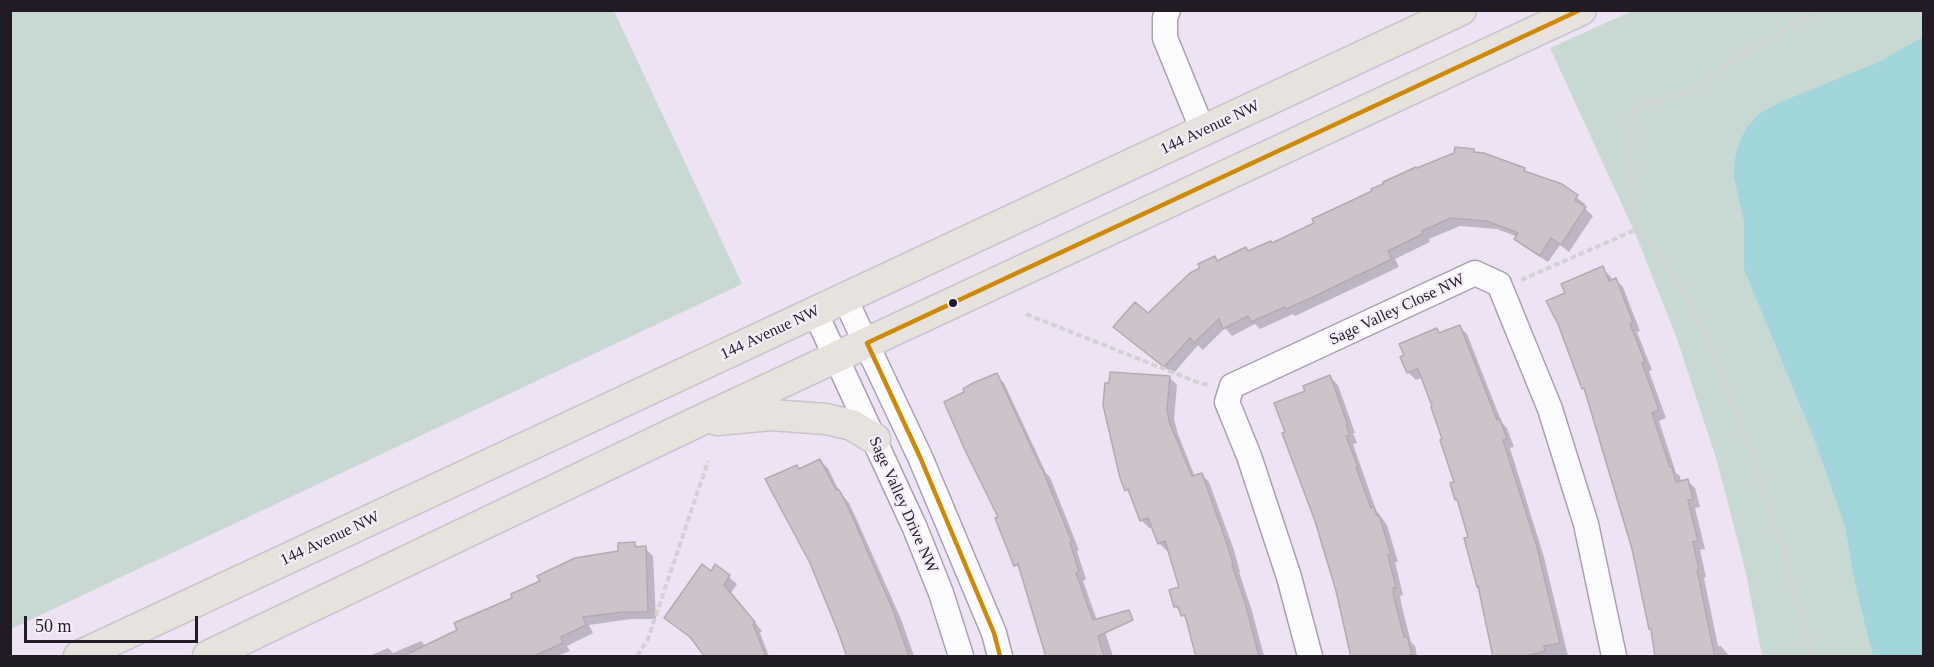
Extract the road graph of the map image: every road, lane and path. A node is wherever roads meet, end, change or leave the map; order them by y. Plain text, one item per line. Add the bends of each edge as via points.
1 (1168, 10) edge
2 (1461, 10) edge
3 (1581, 10) edge
4 (1818, 10) edge
5 (1203, 131) junction
6 (1635, 230) junction
7 (1499, 284) junction
8 (845, 298) junction
9 (815, 312) junction
10 (1026, 314) dead end
11 (867, 343) junction
12 (837, 357) junction
13 (1232, 386) junction
14 (697, 422) junction
15 (875, 439) junction
16 (708, 461) dead end
17 (80, 657) edge
18 (208, 657) edge
19 (637, 657) edge
20 (961, 657) edge
21 (1000, 657) edge
22 (1310, 657) edge
23 (1614, 657) edge
24 (1812, 657) edge

1 - 5 street via 1165,38
2 - 5 main road, 144 Avenue NW
3 - 11 main road
4 - 6 path via 1726,65 1694,90 1638,107 1630,119
5 - 8 main road, 144 Avenue NW
6 - 7 path via 1520,280
6 - 24 path via 1674,276 1707,336 1758,476
7 - 13 street, Sage Valley Close NW via 1475,273
7 - 23 street via 1550,409 1579,503
8 - 9 main road, 144 Avenue NW
8 - 11 street, Sage Valley Drive NW
9 - 12 street, Sage Valley Drive NW
9 - 17 main road, 144 Avenue NW
10 - 13 path via 1203,384
11 - 12 main road
11 - 21 street, Sage Valley Drive NW via 920,457 994,633
12 - 14 main road
12 - 15 street, Sage Valley Drive NW
13 - 22 street via 1227,402 1289,577
14 - 15 main road via 771,416 826,419 852,425
14 - 18 main road
15 - 20 street, Sage Valley Drive NW via 941,593
16 - 19 path via 648,639

